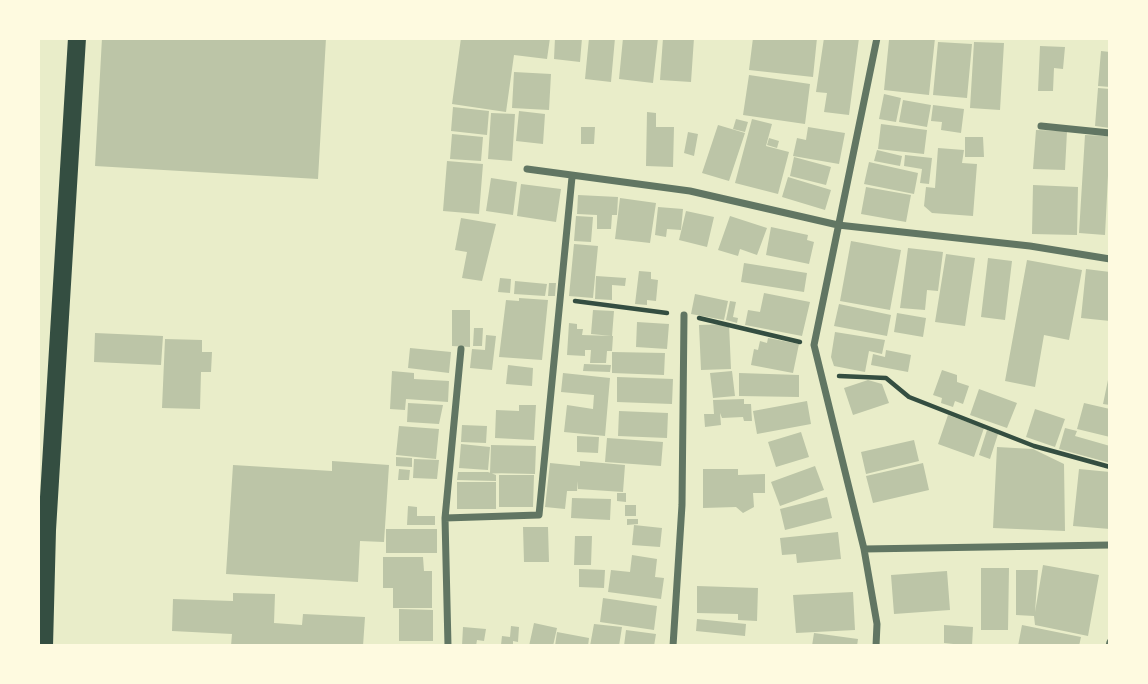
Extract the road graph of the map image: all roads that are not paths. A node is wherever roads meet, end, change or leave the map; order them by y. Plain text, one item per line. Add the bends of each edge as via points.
1 (77, 38) edge
2 (877, 38) edge
3 (1041, 126) dead end
4 (1110, 133) edge
5 (527, 169) dead end
6 (572, 177) junction
7 (838, 225) junction
8 (1110, 259) edge
9 (684, 315) dead end
10 (461, 349) dead end
11 (445, 518) junction
12 (1110, 544) edge
13 (864, 549) junction
14 (44, 646) edge
15 (448, 646) edge
16 (673, 646) edge
17 (876, 646) edge

1 - 14 main road
2 - 7 street
3 - 4 street
5 - 6 street
6 - 7 street via 690,191
6 - 11 street via 539,515
7 - 8 street
7 - 13 street via 814,345
9 - 16 street via 682,505
10 - 11 street
11 - 15 street
12 - 13 street
13 - 17 street via 877,624

